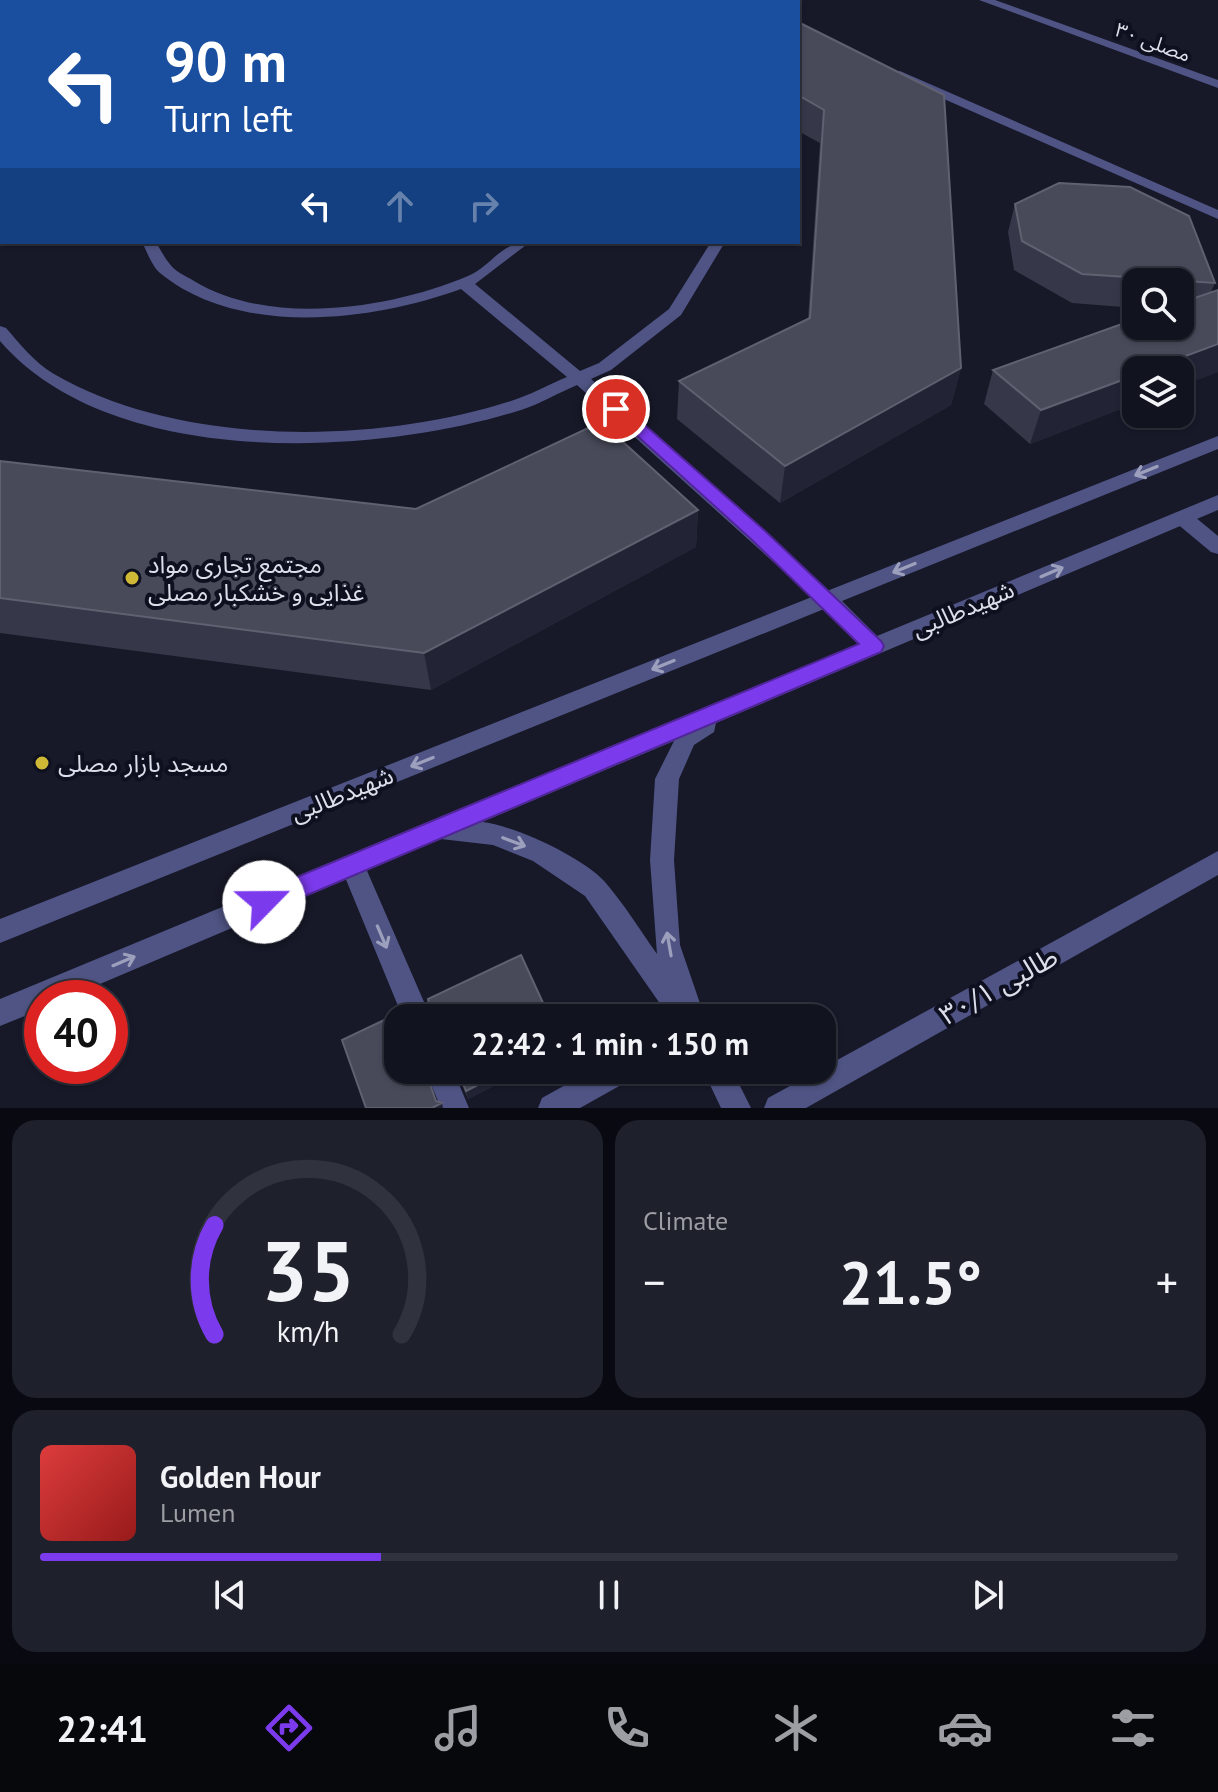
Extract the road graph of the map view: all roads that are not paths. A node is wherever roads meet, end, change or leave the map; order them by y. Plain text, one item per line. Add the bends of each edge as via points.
1 (985, 0) edge
2 (882, 67) edge
3 (1218, 84) edge
4 (1218, 215) edge
5 (150, 244) edge
6 (520, 244) edge
7 (717, 244) edge
8 (463, 282) junction
9 (0, 331) edge
10 (578, 379) junction
11 (1218, 442) edge
12 (1218, 502) edge
13 (1182, 517) junction
14 (1218, 547) edge
15 (827, 599) junction
16 (874, 646) junction
17 (740, 703) junction
18 (438, 829) junction
19 (1218, 862) edge
20 (352, 865) junction
21 (0, 931) edge
22 (411, 1004) edge
23 (679, 1004) edge
24 (685, 1004) edge
25 (0, 1013) edge
26 (445, 1084) edge
27 (595, 1084) edge
28 (724, 1084) edge
29 (455, 1108) edge
30 (552, 1108) edge
31 (737, 1108) edge
32 (778, 1108) edge

1 - 3 street, مصلی ۳۰
2 - 4 street
5 - 8 street via 164,269 206,295 268,311 340,313 413,301
6 - 8 street
7 - 10 street via 708,270 663,325
8 - 10 street
9 - 10 street via 47,377 85,398 157,422 240,437 363,436 425,428 483,414
10 - 15 street
11 -> 15 street, شهیدطالبی
12 - 13 street, شهیدطالبی
13 - 14 street
16 -> 13 street, شهیدطالبی
15 - 16 street
15 -> 21 street, شهیدطالبی
16 - 17 street, شهیدطالبی
17 - 18 street, شهیدطالبی
24 -> 17 street via 667,945 662,860 667,779 686,739
18 - 20 street, شهیدطالبی
18 -> 23 street via 494,834 542,853 594,888
19 - 32 street, طالبی ۳۰/۱
20 -> 22 street
25 -> 20 street, شهیدطالبی
26 - 29 street
27 - 30 street
28 - 31 street

